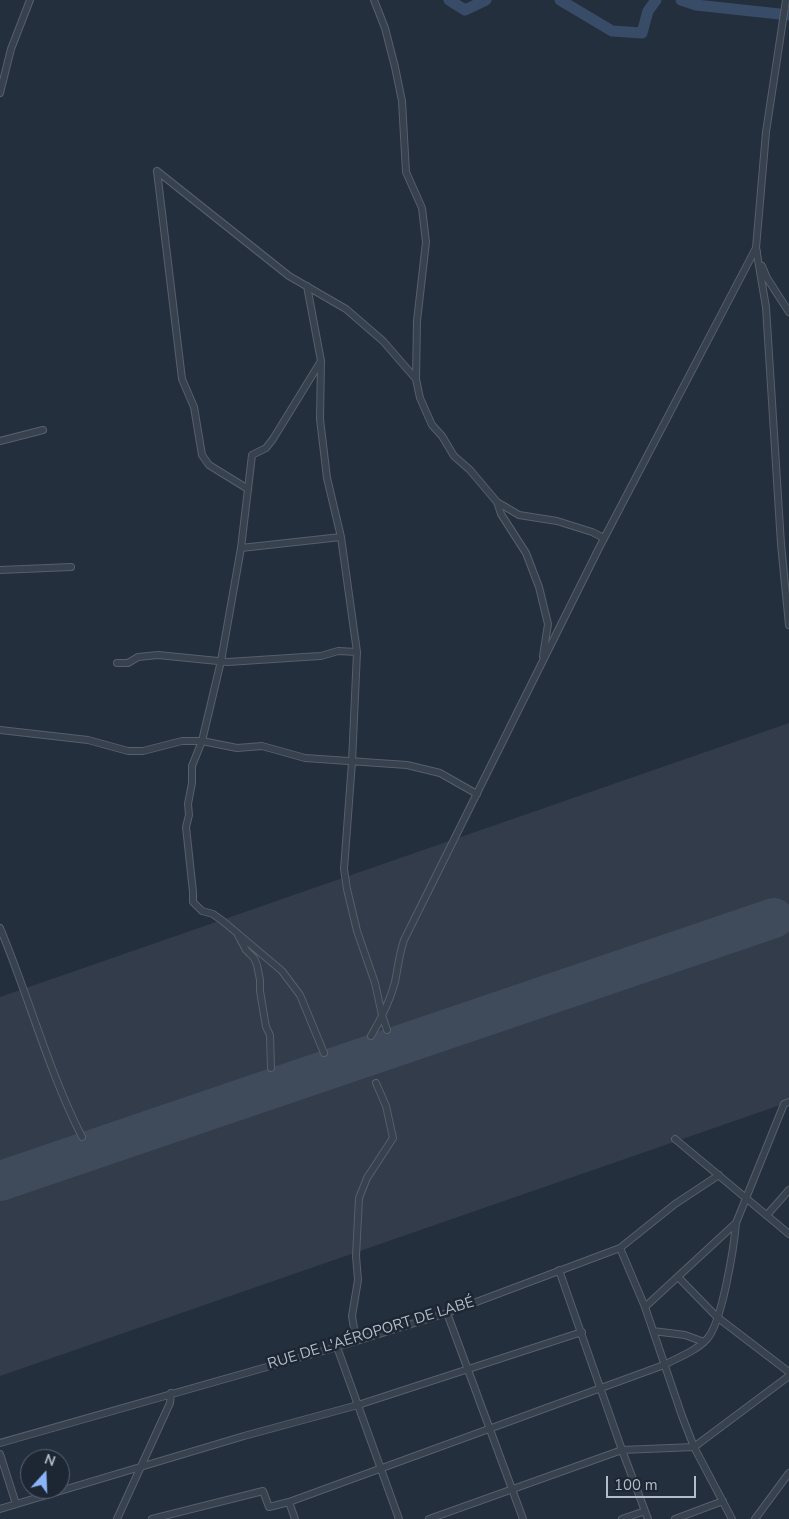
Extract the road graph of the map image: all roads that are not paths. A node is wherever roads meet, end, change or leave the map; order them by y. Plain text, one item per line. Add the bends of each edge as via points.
1 (30, 0) edge
2 (374, 0) edge
3 (786, 0) edge
4 (0, 93) edge
5 (756, 248) junction
6 (307, 286) junction
7 (789, 312) edge
8 (321, 361) junction
9 (416, 378) junction
10 (43, 430) dead end
11 (0, 441) edge
12 (248, 489) junction
13 (497, 502) junction
14 (341, 537) junction
15 (604, 538) junction
16 (241, 548) junction
17 (71, 567) dead end
18 (0, 570) edge
19 (789, 625) edge
20 (356, 652) junction
21 (221, 661) junction
22 (542, 662) junction
23 (117, 663) dead end
24 (0, 730) edge
25 (202, 740) junction
26 (352, 762) junction
27 (477, 794) junction
28 (0, 928) edge
29 (237, 932) junction
30 (382, 1015) junction
31 (387, 1030) dead end
32 (371, 1036) dead end
33 (324, 1053) dead end
34 (271, 1068) dead end
35 (376, 1083) dead end
36 (786, 1103) edge
37 (82, 1137) dead end
38 (675, 1139) dead end
39 (719, 1175) junction
40 (789, 1190) edge
41 (746, 1198) junction
42 (767, 1215) junction
43 (736, 1224) junction
44 (789, 1234) edge
45 (620, 1248) junction
46 (560, 1270) junction
47 (678, 1277) junction
48 (645, 1307) junction
49 (447, 1313) junction
50 (717, 1317) junction
51 (653, 1331) junction
52 (582, 1332) junction
53 (356, 1341) junction
54 (704, 1342) junction
55 (337, 1348) junction
56 (664, 1365) junction
57 (468, 1369) junction
58 (789, 1372) edge
59 (789, 1376) edge
60 (601, 1388) junction
61 (171, 1393) junction
62 (358, 1405) junction
63 (490, 1429) junction
64 (0, 1443) edge
65 (694, 1447) junction
66 (622, 1450) junction
67 (0, 1454) edge
68 (142, 1466) junction
69 (380, 1469) junction
70 (789, 1473) edge
71 (512, 1489) junction
72 (723, 1501) junction
73 (289, 1502) junction
74 (16, 1504) junction
75 (0, 1508) edge
76 (645, 1511) junction
77 (179, 1516) edge
78 (117, 1519) edge
79 (152, 1519) edge
80 (295, 1519) edge
81 (399, 1519) edge
82 (429, 1519) edge
83 (523, 1519) edge
84 (622, 1519) edge
85 (648, 1519) edge
86 (675, 1519) edge
87 (732, 1519) edge
88 (755, 1519) edge

1 - 4 street via 11,49
2 - 9 street via 395,67 402,101 406,172 422,208 426,242 417,321
3 - 5 street via 766,132
5 - 7 street via 767,278
5 - 15 street
5 - 19 street via 766,306 780,544
6 - 8 street
6 - 9 street via 346,309 383,341
6 - 12 street via 282,270 157,171 182,379 194,407 202,455 209,466
8 - 12 street via 274,439 266,448 252,455
8 - 14 street via 320,419 327,478
9 - 13 street via 420,398 432,424 454,456
10 - 11 street
12 - 16 street
13 - 15 street via 519,515 557,521
13 - 22 street via 526,553 539,587 548,624
14 - 16 street
14 - 20 street
15 - 22 street
16 - 21 street
17 - 18 street
20 - 21 street
20 - 26 street
21 - 23 street via 158,655
21 - 25 street
22 - 27 street
24 - 25 street via 88,740 128,751
25 - 26 street via 237,748 262,746 305,758
25 - 29 street via 192,766 186,826 193,902
26 - 27 street via 407,765 440,773
26 - 30 street via 344,869 357,931
27 - 30 street via 404,940 395,981
28 - 37 street via 56,1084
29 - 33 street via 290,981 300,995
29 - 34 street via 257,965 270,1036
30 - 31 street
30 - 32 street
35 - 53 street via 386,1106 393,1138 367,1178 359,1198 358,1280 352,1316
36 - 41 street
38 - 39 street
39 - 41 street
39 - 45 street, RUE DE L'AÉROPORT DE LABÉ via 675,1204
40 - 42 street
41 - 42 street
41 - 43 street
42 - 44 street
43 - 47 street
43 - 50 street via 731,1261
45 - 46 street, RUE DE L'AÉROPORT DE LABÉ
45 - 48 street
46 - 49 street, RUE DE L'AÉROPORT DE LABÉ
46 - 52 street
47 - 48 street
47 - 50 street
48 - 51 street
49 - 53 street, RUE DE L'AÉROPORT DE LABÉ
49 - 57 street
50 - 54 street
50 - 58 street
51 - 54 street via 685,1335
51 - 56 street
52 - 57 street
52 - 60 street
53 - 55 street, RUE DE L'AÉROPORT DE LABÉ
54 - 56 street
55 - 61 street, RUE DE L'AÉROPORT DE LABÉ
55 - 62 street
56 - 60 street
56 - 65 street
57 - 62 street
57 - 63 street
59 - 65 street
60 - 63 street
60 - 66 street
61 - 64 street, RUE DE L'AÉROPORT DE LABÉ
61 - 68 street via 170,1403
62 - 68 street
62 - 69 street
63 - 69 street
63 - 71 street
65 - 66 street
65 - 72 street
66 - 71 street
66 - 76 street
67 - 74 street
68 - 74 street
68 - 78 street
69 - 73 street
69 - 81 street
70 - 88 street
71 - 82 street
71 - 83 street
72 - 86 street
72 - 87 street
73 - 77 street via 269,1507 263,1491
73 - 80 street
74 - 75 street
76 - 84 street
76 - 85 street
77 - 79 street

